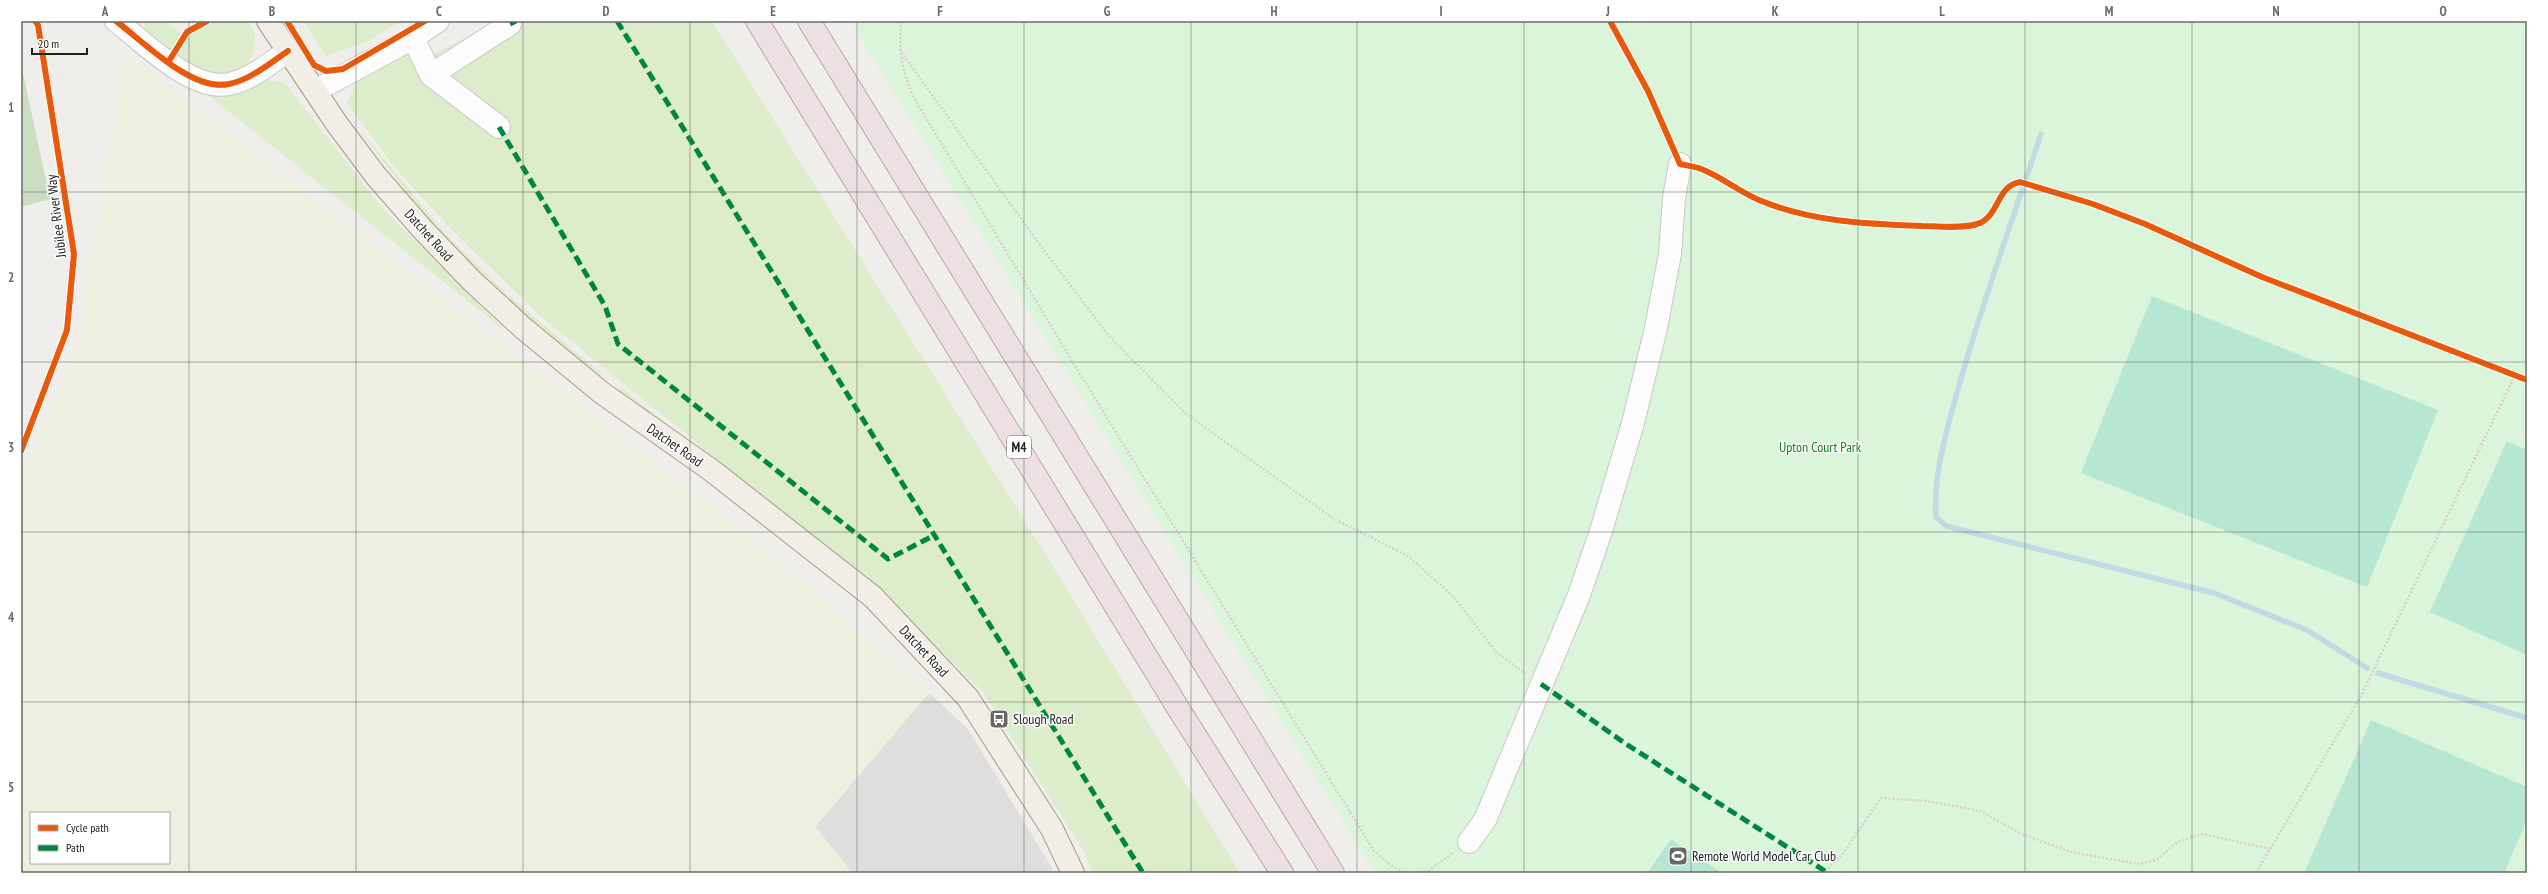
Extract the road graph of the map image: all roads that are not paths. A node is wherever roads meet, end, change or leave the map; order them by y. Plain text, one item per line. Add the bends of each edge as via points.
1 (116, 21) edge
2 (268, 21) edge
3 (438, 21) edge
4 (757, 21) edge
5 (809, 21) edge
6 (510, 24) dead end
7 (413, 38) junction
8 (288, 51) junction
9 (431, 75) junction
10 (315, 91) junction
11 (499, 127) dead end
12 (1680, 164) dead end
13 (1469, 842) road end
14 (1072, 873) edge
15 (1282, 873) edge
16 (1332, 873) edge

1 - 8 street via 186,74 200,82 217,85 229,84 247,77
2 - 8 main road, Datchet Road
3 - 7 street
4 - 15 highway, M4
5 - 16 highway
6 - 9 street
7 - 9 street
7 - 10 street
8 - 10 main road, Datchet Road
9 - 11 street
10 - 14 main road, Datchet Road via 376,176 424,231 472,281 523,328 602,393 711,470 873,597 968,698 1052,829
12 - 13 street via 1674,198 1670,254 1656,328 1633,423 1601,531 1579,595 1485,820

